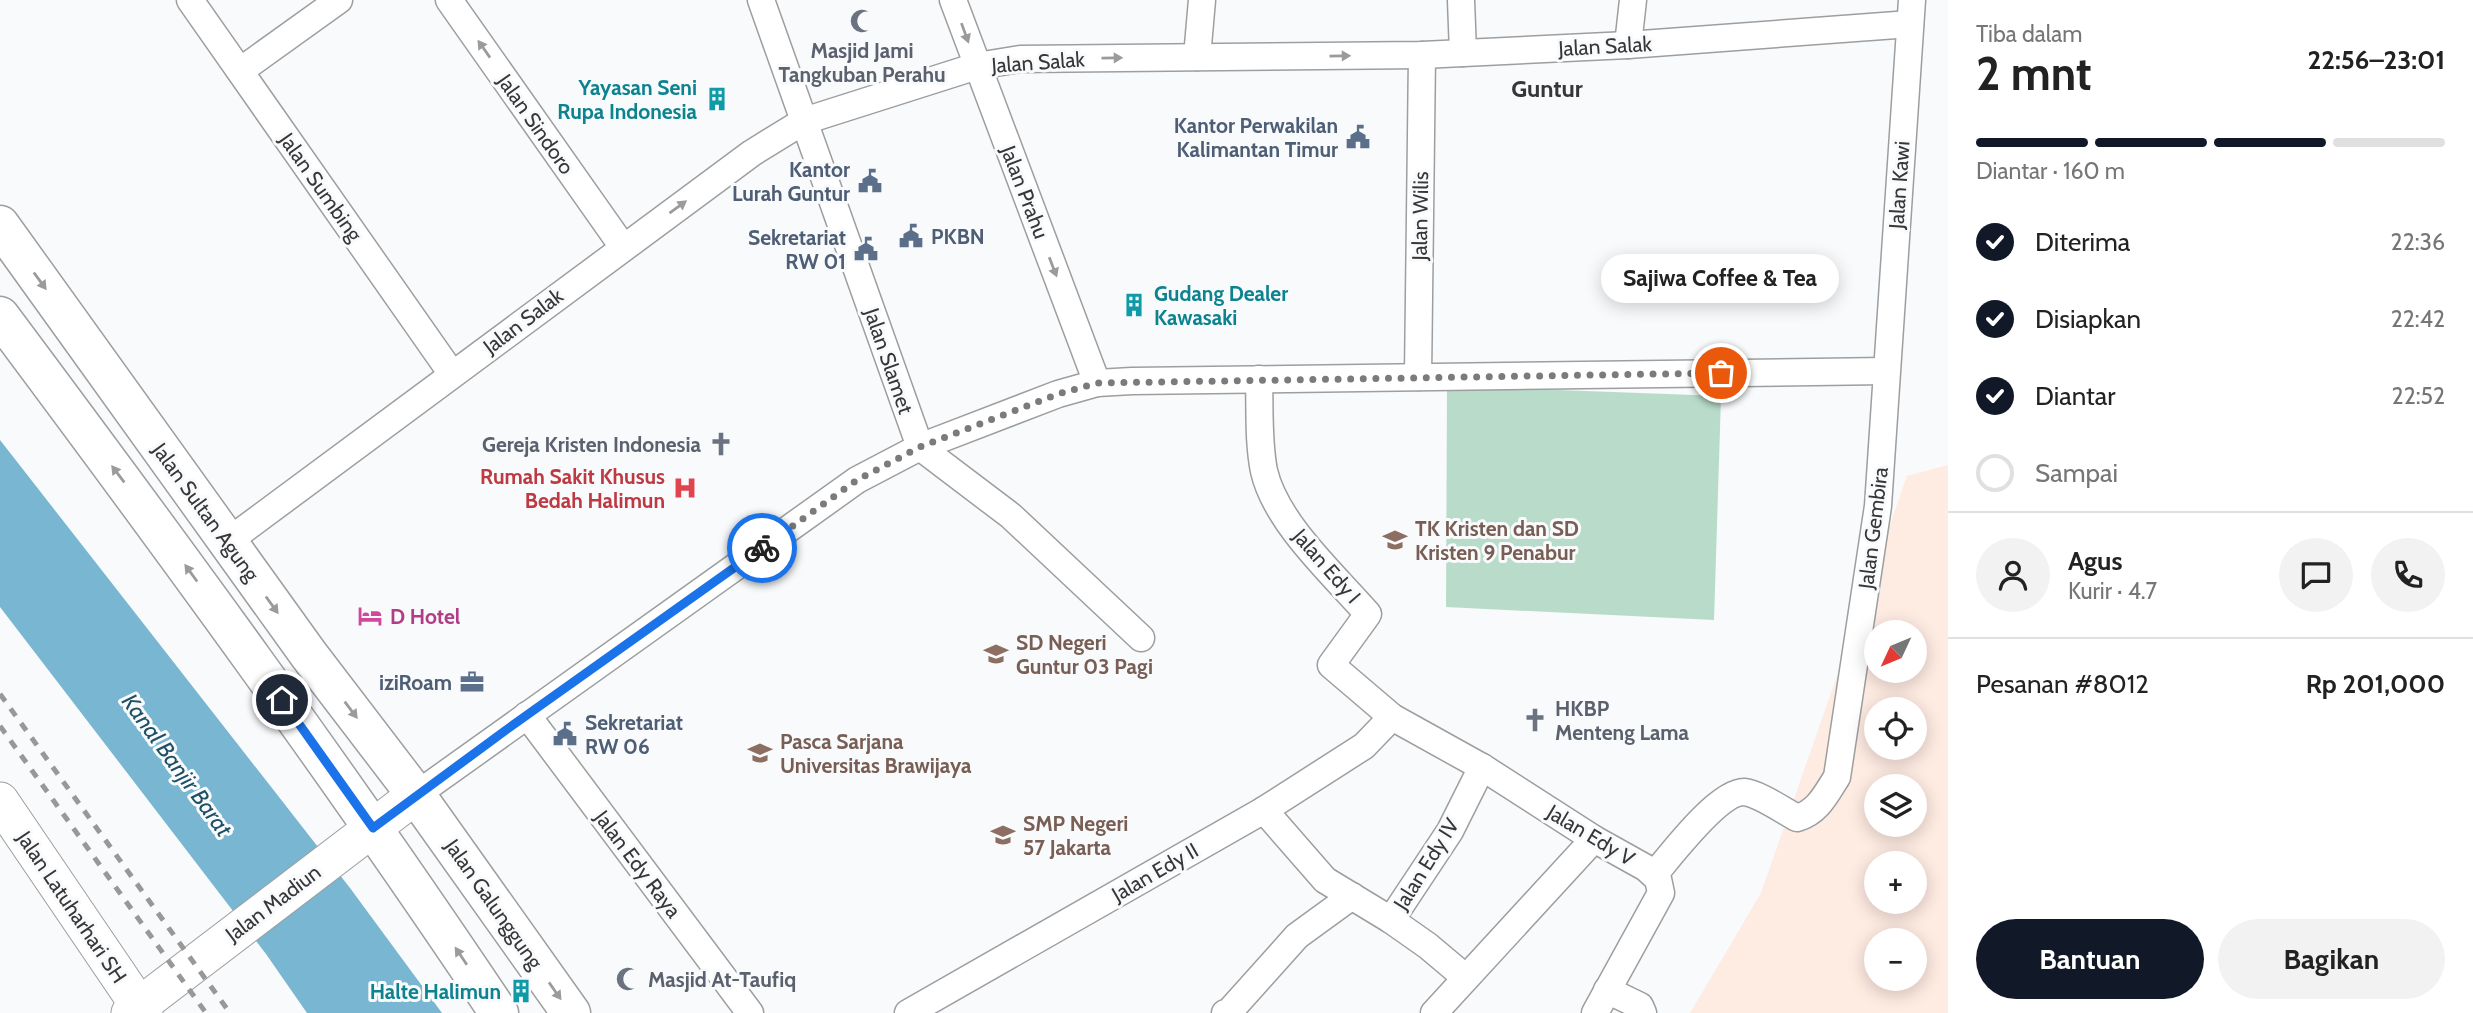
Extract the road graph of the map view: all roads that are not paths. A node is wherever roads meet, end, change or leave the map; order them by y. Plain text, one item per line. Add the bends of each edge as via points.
1 (190, 0) edge
2 (339, 0) edge
3 (449, 0) edge
4 (761, 0) edge
5 (953, 0) edge
6 (1202, 0) edge
7 (1461, 0) edge
8 (1633, 0) edge
9 (1911, 12) edge
10 (1628, 45) junction
11 (1463, 53) junction
12 (1422, 55) junction
13 (1197, 57) junction
14 (977, 66) junction
15 (240, 71) junction
16 (804, 121) junction
17 (0, 225) edge
18 (623, 247) junction
19 (0, 316) edge
20 (1886, 371) junction
21 (452, 374) junction
22 (1418, 377) junction
23 (1259, 379) junction
24 (1097, 383) junction
25 (920, 447) junction
26 (186, 486) junction
27 (147, 513) junction
28 (227, 542) junction
29 (1141, 638) dead end
30 (527, 715) junction
31 (1392, 717) junction
32 (1482, 767) junction
33 (416, 795) junction
34 (0, 801) edge
35 (1264, 810) junction
36 (366, 833) junction
37 (1594, 839) junction
38 (1654, 875) junction
39 (1352, 896) junction
40 (1391, 920) junction
41 (1466, 978) junction
42 (1601, 1002) edge
43 (138, 1011) edge
44 (499, 1013) edge
45 (571, 1013) edge
46 (750, 1013) edge
47 (908, 1013) edge
48 (1228, 1013) edge
49 (1434, 1013) edge
50 (1643, 1013) edge

1 - 15 street, Jalan Sumbing
2 - 15 street
18 -> 3 street, Jalan Sindoro
4 - 16 street, Jalan Slamet
5 -> 14 street, Jalan Prahu
6 - 13 street
7 - 11 street
8 - 10 street
9 - 10 street, Jalan Salak
9 - 20 street, Jalan Kawi
10 - 11 street, Jalan Salak
11 - 12 street, Jalan Salak
13 -> 12 street, Jalan Salak
12 - 22 street, Jalan Wilis
14 -> 13 street, Jalan Salak via 1020,59
14 - 16 street, Jalan Salak
14 -> 24 street, Jalan Prahu
15 - 21 street, Jalan Sumbing
18 -> 16 street, Jalan Salak
16 - 25 street, Jalan Slamet
17 -> 26 main road, Jalan Sultan Agung
18 - 21 street, Jalan Salak
27 -> 19 main road
20 - 22 street
20 - 38 street, Jalan Gembira via 1878,506 1837,777 1815,810 1797,818 1752,794 1734,795 1714,806
21 - 28 street, Jalan Salak
22 - 23 street
23 - 24 street
23 - 31 street, Jalan Edy I via 1261,452 1275,499 1297,534 1368,614 1331,665
24 - 25 street
25 - 29 street via 1011,516
25 - 30 street via 857,480
26 - 27 main road
26 - 28 main road, Jalan Sultan Agung
36 -> 27 main road
28 -> 33 main road, Jalan Sultan Agung
30 - 33 street
30 - 46 street, Jalan Edy Raya
31 - 32 street, Jalan Edy V
31 - 35 street, Jalan Edy II via 1364,746
32 - 37 street, Jalan Edy V
32 - 40 street, Jalan Edy IV via 1450,831
33 - 36 street, Jalan Madiun
33 -> 45 main road, Jalan Galunggung
34 - 43 street, Jalan Latuharhari SH
35 - 39 street, Jalan Edy IV via 1325,880
35 - 47 street, Jalan Edy II
36 - 43 street, Jalan Madiun
44 -> 36 main road
37 - 38 street, Jalan Edy V
37 - 41 street
38 - 42 street, Jalan Edy V via 1661,893
39 - 40 street, Jalan Edy IV
39 - 48 street via 1297,936
40 - 41 street
41 - 49 street
42 - 50 street via 1640,1006

